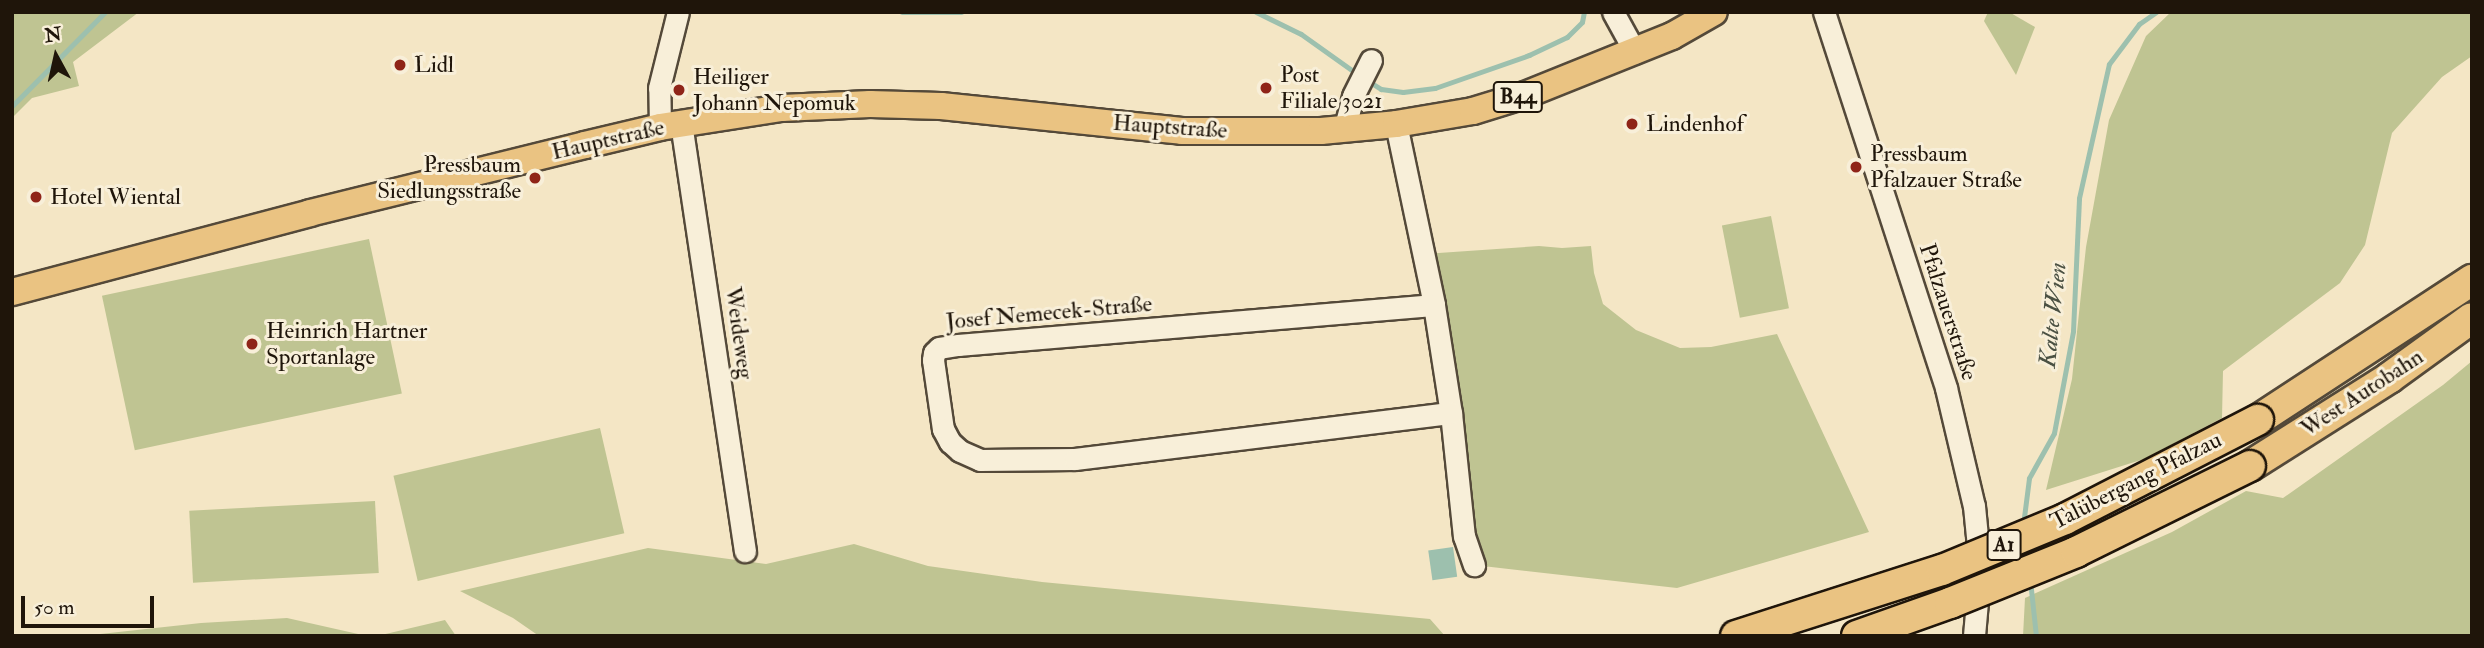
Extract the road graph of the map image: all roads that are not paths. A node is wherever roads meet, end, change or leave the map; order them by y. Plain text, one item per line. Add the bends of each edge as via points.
1 (678, 12) edge
2 (1613, 12) edge
3 (1714, 12) edge
4 (1824, 12) edge
5 (1635, 52) junction
6 (1371, 60) dead end
7 (1396, 124) junction
8 (671, 125) junction
9 (1344, 130) junction
10 (2472, 280) edge
11 (12, 292) edge
12 (1434, 305) junction
13 (2472, 318) edge
14 (1451, 413) junction
15 (2258, 420) joint
16 (2250, 466) joint
17 (745, 551) dead end
18 (1474, 565) dead end
19 (1736, 636) edge
20 (1857, 636) edge
21 (1974, 636) edge

1 - 8 street, Weideweg via 659,88
2 - 5 street
3 - 5 main road, Hauptstraße / B44
4 - 21 street, Pfalzauerstraße via 1946,388 1974,506 1980,566
5 - 7 main road, Hauptstraße / B44 via 1473,111
6 - 9 street via 1353,96
7 - 9 main road, Hauptstraße / B44
7 - 12 street
8 - 9 main road, Hauptstraße / B44 via 782,108 870,104 941,106 1182,131
8 - 11 main road, Hauptstraße / B44
8 - 17 street, Weideweg
10 - 15 highway, West Autobahn / A1
12 - 14 street
12 - 14 street, Josef Nemecek-Straße via 939,348 933,360 943,429 960,451 980,460 1075,459
13 - 16 highway, West Autobahn / A1 via 2389,378
14 - 18 street via 1464,536
15 - 19 highway, Talübergang Pfalzau / A1, bridge via 2065,519 1942,570
16 - 20 highway, Talübergang Pfalzau / A1, bridge via 2076,552

